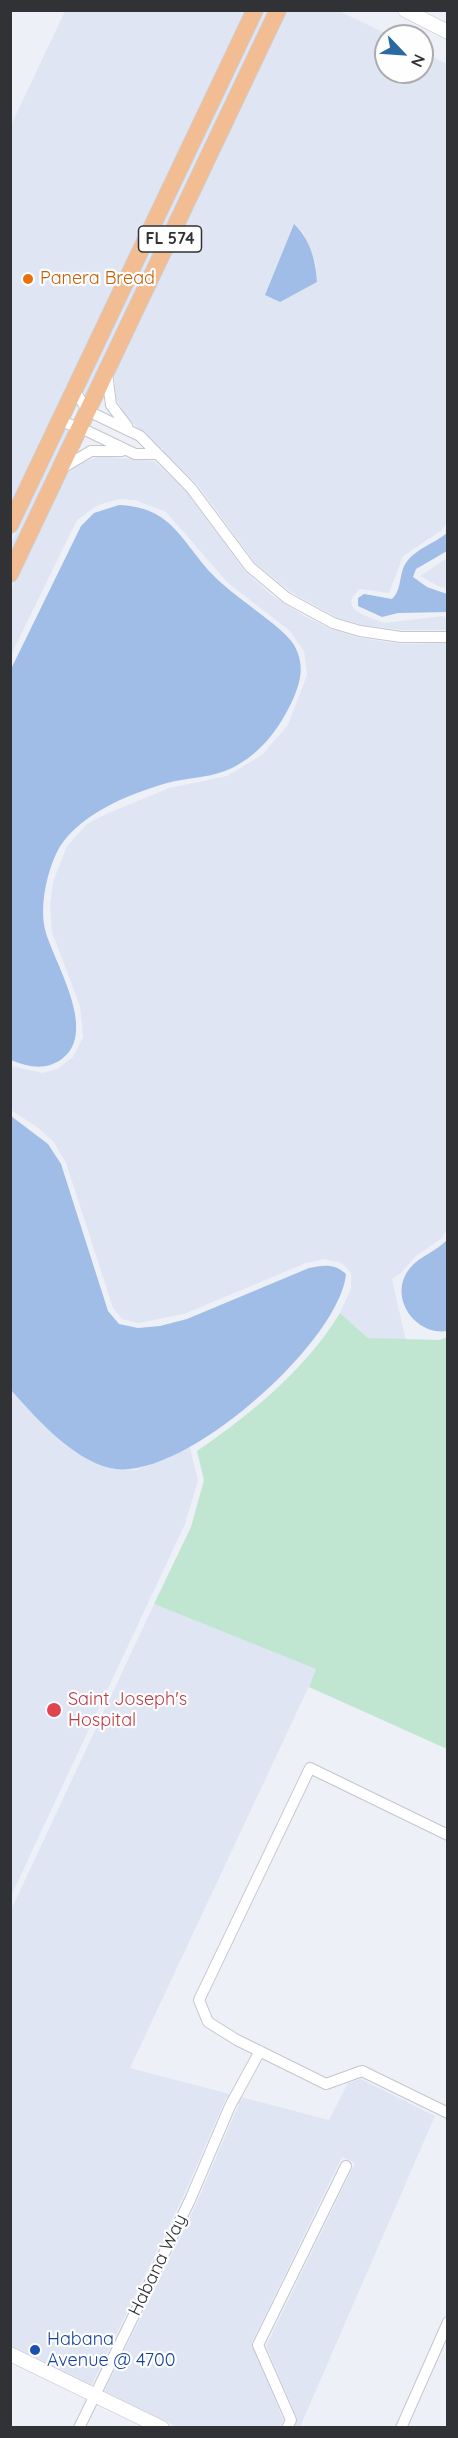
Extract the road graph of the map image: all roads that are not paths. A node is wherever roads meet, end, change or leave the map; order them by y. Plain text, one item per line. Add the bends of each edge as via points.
1 (255, 10) edge
2 (278, 10) edge
3 (405, 10) edge
4 (447, 32) edge
5 (106, 372) junction
6 (74, 390) junction
7 (88, 411) junction
8 (59, 421) junction
9 (81, 428) junction
10 (136, 435) junction
11 (130, 452) junction
12 (157, 454) junction
13 (61, 468) junction
14 (10, 525) edge
15 (10, 574) edge
16 (447, 637) edge
17 (447, 1834) edge
18 (260, 2051) junction
19 (447, 2113) edge
20 (346, 2166) dead end
21 (447, 2322) edge
22 (10, 2354) edge
23 (95, 2395) junction
24 (79, 2427) edge
25 (162, 2427) edge
26 (288, 2427) edge
27 (401, 2427) edge

1 - 6 main road, FL 574
2 - 5 main road, FL 574
3 - 4 street
5 - 7 main road, FL 574
5 - 10 street via 111,405
6 - 7 street
6 - 8 main road, FL 574
7 - 9 main road, FL 574
7 - 10 street
8 - 9 street
8 - 14 main road, FL 574
9 - 11 street
9 - 13 main road, FL 574
10 - 12 street
11 - 12 street
11 - 13 street via 91,451
12 - 16 street via 191,488 250,567 287,598 333,623 360,631 401,637
13 - 15 main road, FL 574
17 - 18 street via 310,1768 199,2000 208,2022
18 - 19 street via 326,2084 362,2071
18 - 23 street, Habana Way via 230,2106 190,2200
20 - 26 street via 258,2345 291,2420
21 - 27 street via 417,2398
22 - 23 street
23 - 24 street, Habana Way
23 - 25 street

